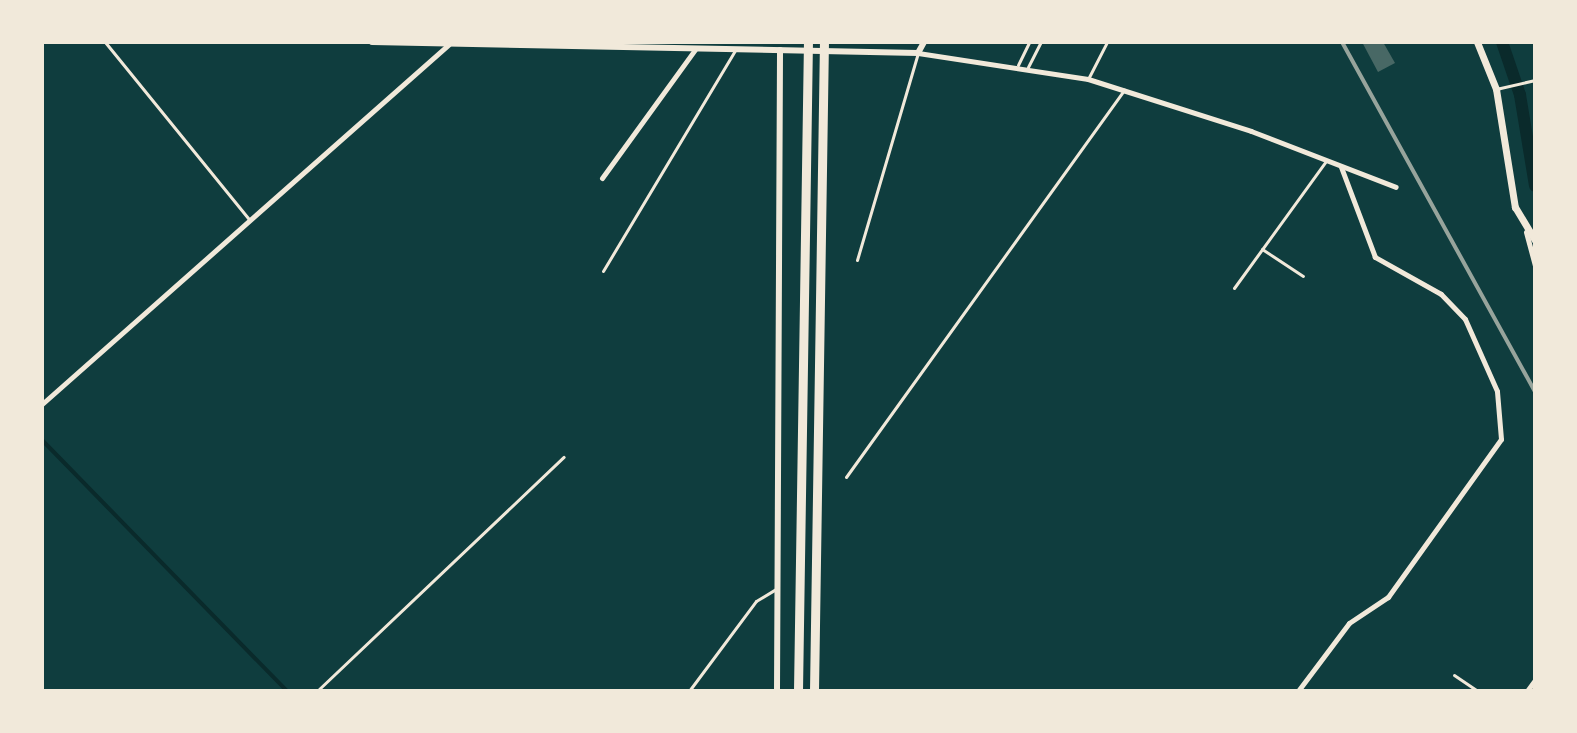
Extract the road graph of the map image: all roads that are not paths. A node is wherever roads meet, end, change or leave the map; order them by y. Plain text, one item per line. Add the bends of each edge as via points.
1 (105, 42) edge
2 (372, 42) edge
3 (808, 42) edge
4 (824, 42) edge
5 (924, 42) edge
6 (1029, 42) edge
7 (1041, 42) edge
8 (1107, 42) edge
9 (1477, 42) edge
10 (451, 43) edge
11 (461, 43) edge
12 (476, 43) edge
13 (696, 48) junction
14 (736, 49) junction
15 (780, 50) junction
16 (918, 53) junction
17 (1018, 65) junction
18 (1028, 67) junction
19 (1088, 79) junction
20 (1535, 80) edge
21 (1496, 89) junction
22 (1124, 90) junction
23 (1326, 161) junction
24 (1341, 167) junction
25 (602, 178) dead end
26 (1396, 187) dead end
27 (251, 222) junction
28 (1526, 232) junction
29 (1535, 240) edge
30 (1262, 249) junction
31 (857, 260) dead end
32 (1535, 266) edge
33 (603, 271) dead end
34 (1303, 276) dead end
35 (1234, 288) dead end
36 (42, 404) edge
37 (564, 457) dead end
38 (846, 477) dead end
39 (776, 589) junction
40 (1454, 675) dead end
41 (1535, 680) edge
42 (317, 691) edge
43 (689, 691) edge
44 (777, 691) edge
45 (798, 691) edge
46 (814, 691) edge
47 (1298, 691) edge
48 (1478, 691) edge
49 (1527, 691) edge

1 - 27 lane
2 - 10 street
3 - 45 highway
4 - 46 highway
5 - 16 street
6 - 17 lane
7 - 18 lane
8 - 19 lane
9 - 21 main road
10 - 11 street
10 - 27 street
11 - 12 street
12 - 13 street
13 - 14 street
13 - 25 street
14 - 15 street
14 - 33 lane
15 - 16 street
15 - 39 street
16 - 17 street
16 - 31 lane
17 - 18 street
18 - 19 street
19 - 22 street
20 - 21 lane
21 - 28 main road via 1515,207
22 - 23 street
22 - 38 lane
23 - 24 street
23 - 30 lane
24 - 26 street
24 - 47 street via 1375,257 1441,294 1465,319 1497,391 1501,439 1388,597 1349,623
27 - 36 street
28 - 29 main road
28 - 32 street
30 - 34 lane
30 - 35 lane
37 - 42 lane
39 - 43 lane via 756,601
39 - 44 street
40 - 48 lane
41 - 49 street

